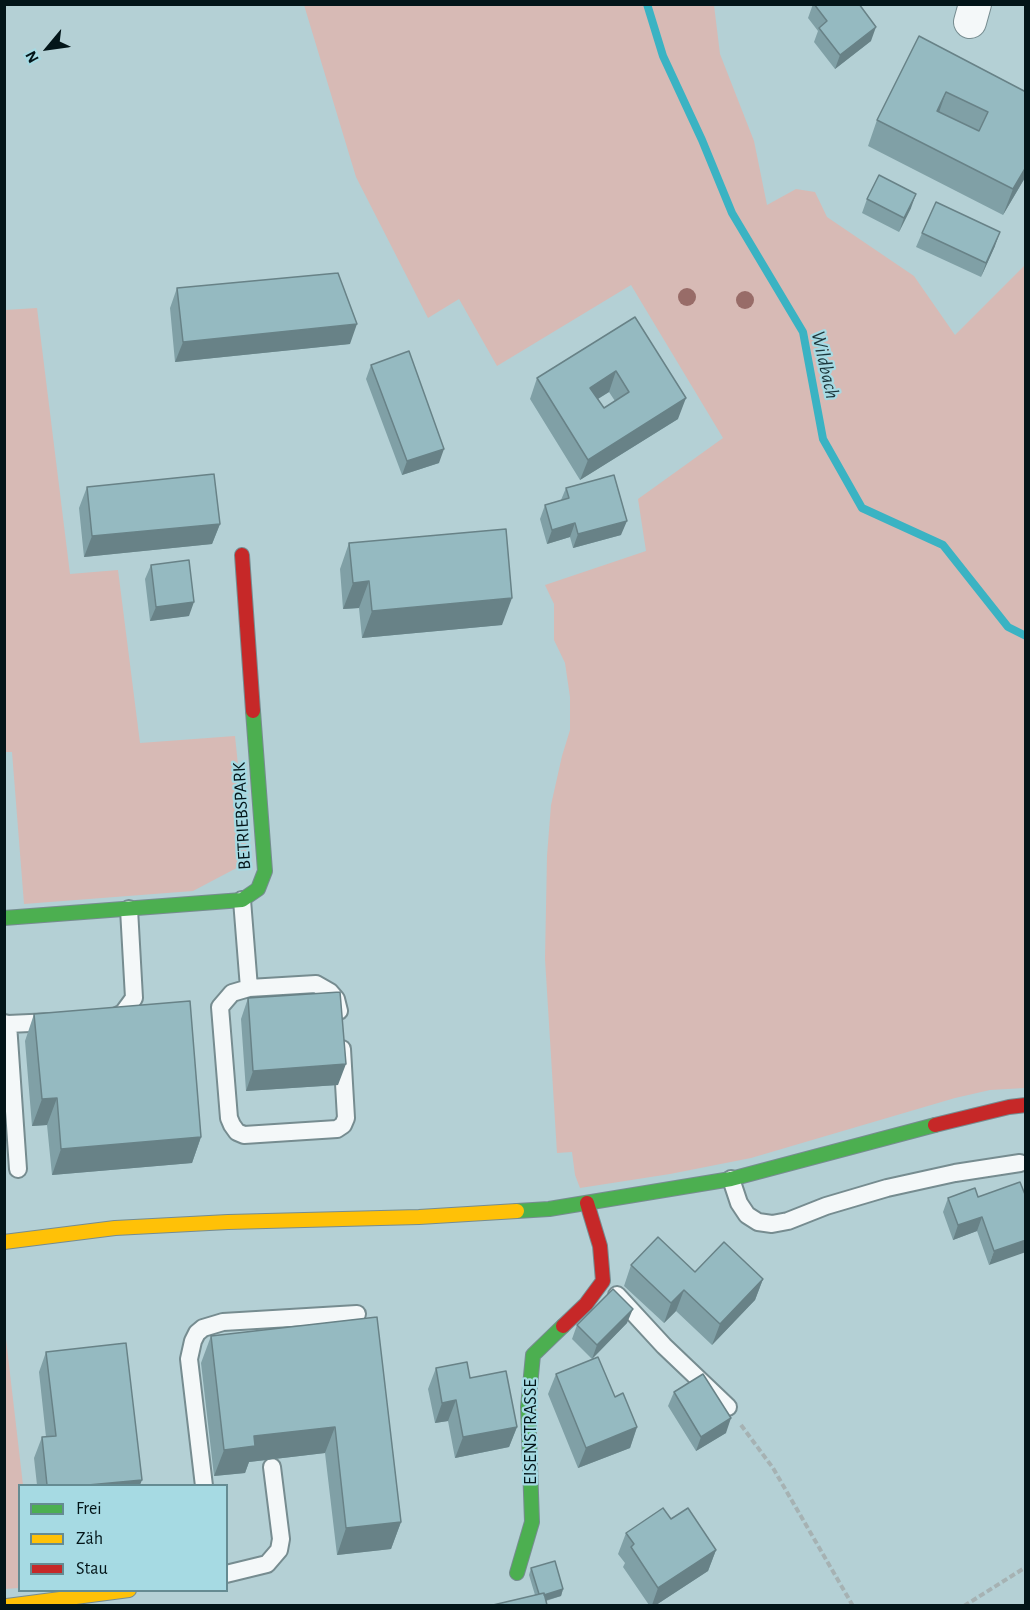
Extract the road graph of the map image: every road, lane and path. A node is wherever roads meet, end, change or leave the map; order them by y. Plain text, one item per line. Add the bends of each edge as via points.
1 (242, 555) dead end
2 (242, 900) junction
3 (129, 909) junction
4 (4, 918) edge
5 (249, 988) junction
6 (102, 1018) edge
7 (67, 1021) edge
8 (6, 1024) edge
9 (1026, 1106) edge
10 (1020, 1163) dead end
11 (18, 1169) dead end
12 (731, 1179) junction
13 (587, 1203) junction
14 (4, 1242) edge
15 (603, 1281) junction
16 (357, 1314) dead end
17 (728, 1407) joint
18 (272, 1467) dead end
19 (204, 1484) edge
20 (1026, 1567) edge
21 (228, 1574) edge
22 (517, 1574) dead end
23 (123, 1592) edge
24 (100, 1600) edge
25 (7, 1605) edge
26 (853, 1605) edge
27 (964, 1605) edge

1 - 2 street, BETRIEBSPARK via 265,870 258,889
2 - 3 street
2 - 5 lane
3 - 4 street
3 - 6 lane via 134,998 123,1013
5 - 5 lane via 232,993 220,1007 232,1125 244,1135 337,1129 346,1118 336,999 316,984
7 - 8 lane
8 - 11 lane
9 - 12 street via 934,1125
10 - 12 lane via 887,1188 772,1224 747,1215
12 - 13 street
13 - 14 street via 420,1217 114,1228
13 - 15 street via 600,1246
15 - 17 lane
15 - 22 street, EISENSTRASSE via 586,1304 533,1355 528,1407 532,1522
16 - 19 lane via 223,1322 197,1333 189,1359
17 - 26 path via 773,1468
18 - 21 lane via 279,1550 267,1564
20 - 27 path
23 - 24 street
24 - 25 street

